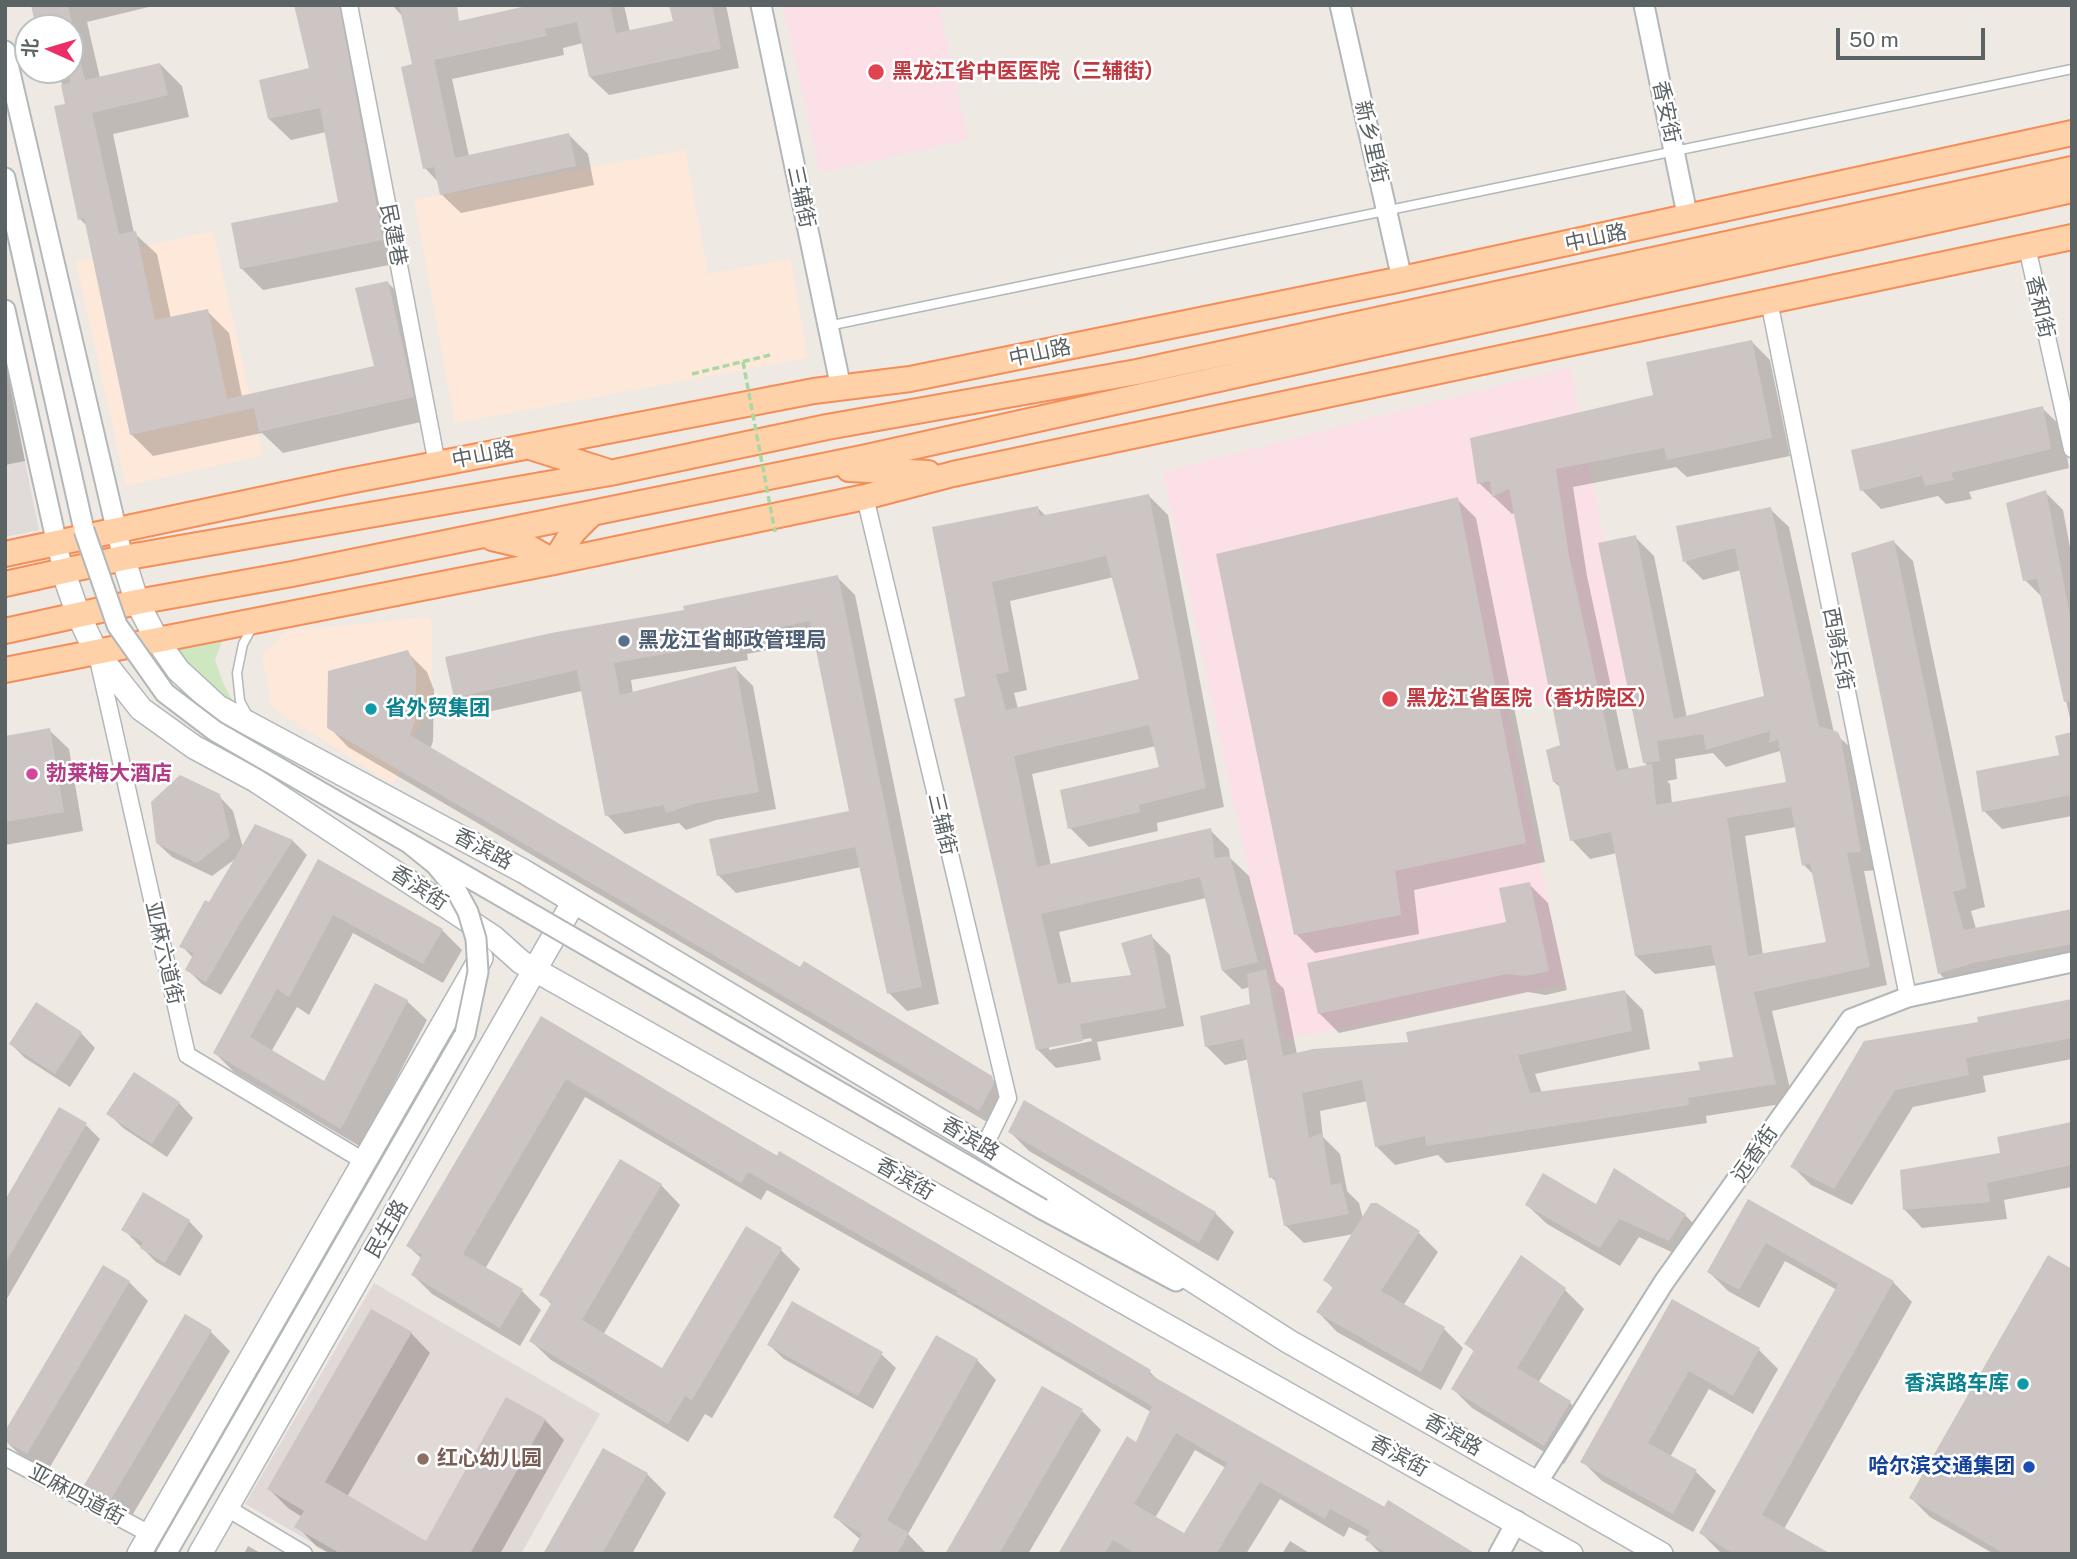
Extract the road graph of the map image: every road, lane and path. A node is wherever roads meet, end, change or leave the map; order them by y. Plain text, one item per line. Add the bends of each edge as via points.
1 (349, 5) edge
2 (761, 5) edge
3 (1340, 5) edge
4 (1644, 5) edge
5 (5, 51) edge
6 (2072, 69) edge
7 (2072, 133) edge
8 (1674, 151) junction
9 (2072, 169) edge
10 (5, 178) edge
11 (2072, 190) edge
12 (1386, 211) junction
13 (1688, 219) junction
14 (2072, 237) edge
15 (2027, 247) junction
16 (1402, 279) junction
17 (1769, 301) junction
18 (5, 310) edge
19 (828, 326) junction
20 (770, 355) dead end
21 (743, 362) junction
22 (692, 374) dead end
23 (910, 379) junction
24 (841, 388) junction
25 (827, 427) junction
26 (527, 447) junction
27 (2072, 449) edge
28 (437, 464) junction
29 (815, 468) junction
30 (610, 473) junction
31 (953, 474) junction
32 (864, 497) junction
33 (592, 513) junction
34 (117, 531) junction
35 (775, 532) dead end
36 (477, 536) junction
37 (58, 543) junction
38 (5, 554) edge
39 (123, 558) junction
40 (554, 562) junction
41 (63, 571) junction
42 (5, 584) edge
43 (137, 602) junction
44 (78, 614) junction
45 (255, 622) junction
46 (5, 631) edge
47 (157, 640) junction
48 (96, 652) junction
49 (5, 670) edge
50 (271, 737) junction
51 (409, 843) junction
52 (573, 903) junction
53 (493, 937) junction
54 (2072, 962) edge
55 (536, 970) junction
56 (1908, 997) junction
57 (984, 1147) junction
58 (362, 1160) junction
59 (1288, 1341) junction
60 (5, 1457) edge
61 (1537, 1483) junction
62 (226, 1508) junction
63 (1517, 1521) junction
64 (144, 1544) edge
65 (166, 1554) edge
66 (200, 1554) edge
67 (304, 1554) edge
68 (1499, 1554) edge
69 (1570, 1554) edge
70 (1661, 1554) edge

1 - 28 street, 民建巷
2 - 19 street, 三辅街
3 - 12 street, 新乡里街
4 - 8 street, 香安街
5 - 34 street
6 - 8 lane
7 - 13 main road, 中山路
8 - 12 lane
8 - 13 street, 香安街
9 - 25 main road, 中山路 via 1137,372
10 - 51 street, bridge via 84,530 117,625 165,693 189,713
11 - 29 main road
12 - 16 street, 新乡里街
12 - 19 lane
13 - 16 main road, 中山路
14 - 15 main road
15 - 17 main road
15 - 27 street, 香和街
16 - 23 main road, 中山路
17 - 31 main road
17 - 56 street, 西骑兵街
18 - 37 street
19 - 24 street, 三辅街
20 - 21 path
21 - 22 path
21 - 35 path, bridge
23 - 24 main road, 中山路
23 - 25 main road
24 - 26 main road, 中山路
25 - 30 main road, 中山路
26 - 28 main road, 中山路
26 - 30 main road
28 - 34 main road, 中山路
29 - 31 main road
29 - 33 main road
30 - 39 main road, 中山路
31 - 32 main road
32 - 40 main road
32 - 57 street, 三辅街 via 1008,1098
33 - 36 main road
33 - 40 main road
34 - 37 main road, 中山路
34 - 39 street
36 - 40 main road via 526,546
36 - 43 main road
37 - 38 main road, 中山路
37 - 41 street
39 - 41 main road, 中山路
39 - 43 main road, 香滨路
40 - 45 main road
41 - 42 main road, 中山路
41 - 44 main road, 香滨街
43 - 44 main road
43 - 47 main road, 香滨路
44 - 46 main road
44 - 48 main road, 香滨街
45 - 47 main road
45 - 50 lane via 239,658 237,686 248,716
47 - 48 main road
47 - 50 main road, 香滨路 via 203,695
48 - 49 main road
48 - 53 main road, 香滨街 via 141,709
48 - 58 street, 亚麻六道街 via 187,1055
50 - 52 main road, 香滨路 via 523,871
51 - 59 street, bridge via 1042,1209
51 - 65 street, bridge via 455,888 476,939 478,972 465,1034
52 - 55 main road, 民生路
52 - 57 main road, 香滨路
53 - 55 main road, 香滨街
53 - 58 main road
54 - 56 street, 远香街
55 - 62 main road, 民生路
55 - 63 main road, 香滨街
56 - 61 street, 远香街 via 1851,1019 1664,1282
57 - 59 main road, 香滨路
58 - 64 main road
59 - 61 main road, 香滨路
60 - 64 street, 亚麻四道街
61 - 70 main road, 香滨路
62 - 66 main road, 民生路
62 - 67 street
63 - 68 street
63 - 69 main road, 香滨街

